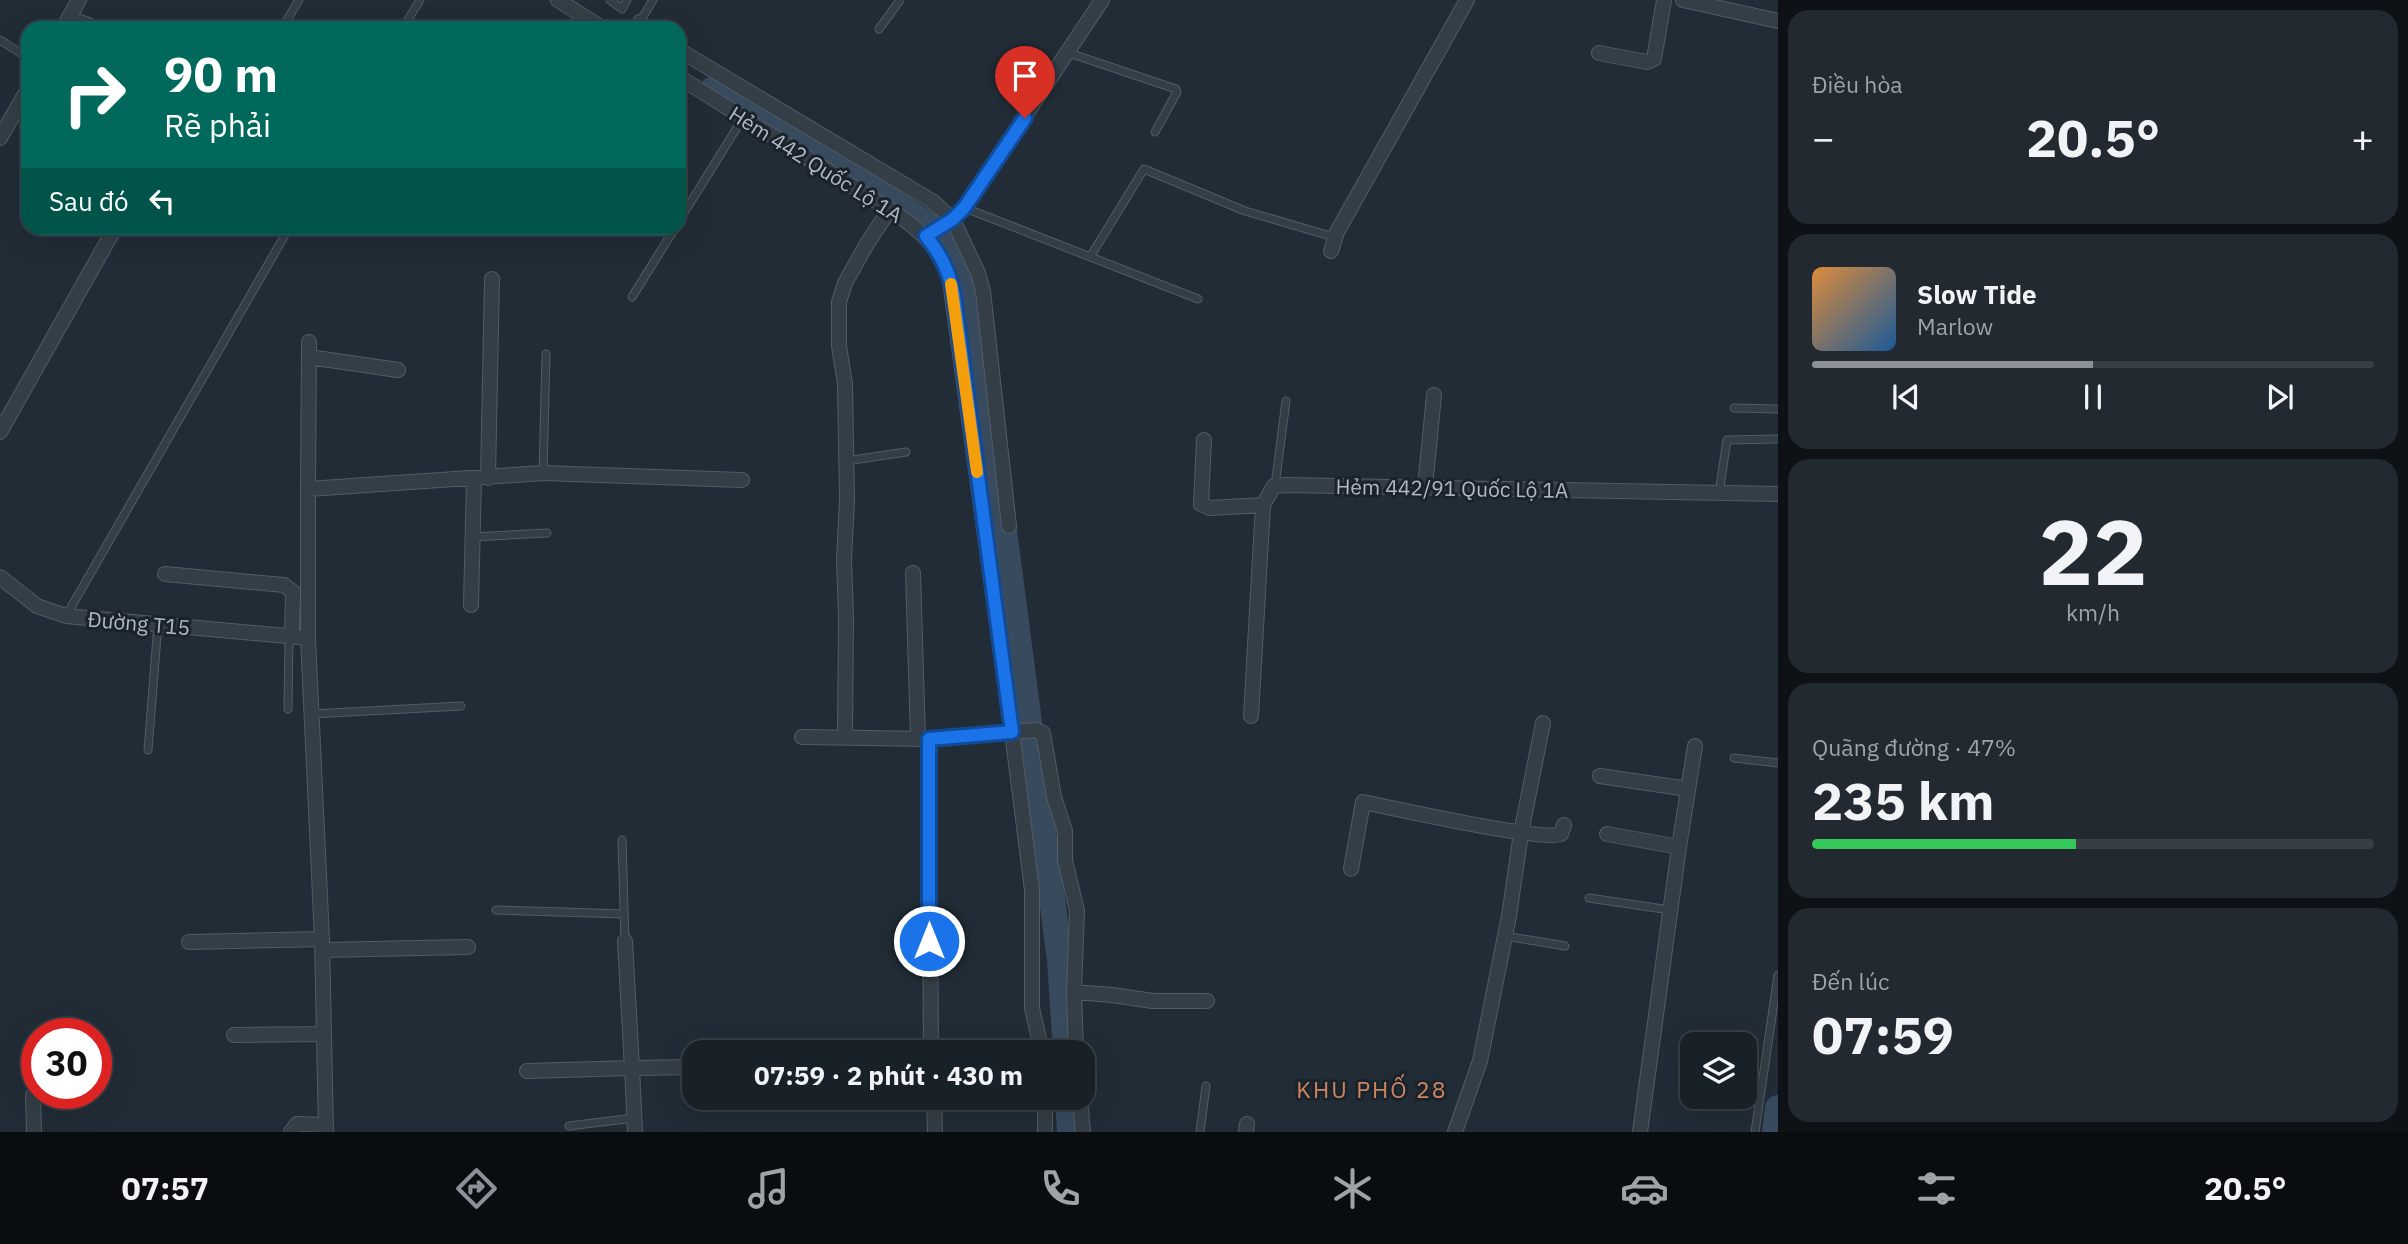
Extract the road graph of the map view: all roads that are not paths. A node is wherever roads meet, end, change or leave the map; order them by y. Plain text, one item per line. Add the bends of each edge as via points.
1 (79, 0) edge
2 (299, 0) edge
3 (419, 0) edge
4 (558, 0) edge
5 (610, 0) edge
6 (627, 0) edge
7 (653, 0) edge
8 (900, 0) edge
9 (1102, 0) edge
10 (1467, 0) edge
11 (1664, 0) edge
12 (1691, 1) edge
13 (67, 21) edge
14 (286, 21) edge
15 (407, 21) edge
16 (591, 21) edge
17 (644, 21) edge
18 (1778, 21) edge
19 (879, 29) dead end
20 (0, 40) edge
21 (1069, 52) junction
22 (1599, 53) dead end
23 (21, 54) edge
24 (686, 54) edge
25 (686, 85) edge
26 (21, 101) edge
27 (743, 117) junction
28 (1155, 132) dead end
29 (0, 138) edge
30 (964, 208) junction
31 (686, 209) edge
32 (890, 209) junction
33 (953, 219) junction
34 (932, 232) junction
35 (110, 235) edge
36 (285, 235) edge
37 (671, 235) edge
38 (1333, 244) joint
39 (1090, 257) junction
40 (492, 279) dead end
41 (632, 297) dead end
42 (1198, 299) dead end
43 (547, 354) dead end
44 (398, 370) dead end
45 (1434, 395) dead end
46 (1286, 401) dead end
47 (1734, 408) dead end
48 (1778, 409) edge
49 (0, 432) edge
50 (1778, 439) edge
51 (1204, 440) dead end
52 (906, 452) dead end
53 (846, 461) junction
54 (543, 473) junction
55 (481, 478) junction
56 (742, 480) dead end
57 (1275, 486) junction
58 (1425, 488) junction
59 (308, 489) junction
60 (1719, 493) junction
61 (1778, 494) edge
62 (1263, 505) junction
63 (1009, 526) dead end
64 (547, 533) dead end
65 (472, 537) junction
66 (913, 573) dead end
67 (165, 574) dead end
68 (0, 577) edge
69 (471, 605) dead end
70 (66, 616) junction
71 (158, 625) junction
72 (290, 636) junction
73 (308, 638) junction
74 (461, 706) dead end
75 (288, 709) dead end
76 (312, 713) junction
77 (1251, 716) dead end
78 (1544, 723) dead end
79 (1014, 732) junction
80 (802, 737) dead end
81 (845, 737) junction
82 (923, 739) junction
83 (1695, 746) dead end
84 (148, 750) dead end
85 (1734, 758) dead end
86 (1778, 763) edge
87 (1600, 776) dead end
88 (1688, 789) junction
89 (1564, 825) dead end
90 (1521, 833) junction
91 (1607, 834) dead end
92 (622, 840) dead end
93 (1679, 847) junction
94 (1351, 869) dead end
95 (1589, 898) dead end
96 (1670, 910) junction
97 (496, 911) dead end
98 (624, 914) junction
99 (1505, 936) junction
100 (625, 941) joint
101 (189, 942) dead end
102 (323, 944) junction
103 (1565, 946) dead end
104 (468, 947) dead end
105 (1778, 975) edge
106 (1074, 992) junction
107 (1207, 1001) dead end
108 (324, 1034) junction
109 (234, 1035) dead end
110 (931, 1040) edge
111 (1039, 1040) edge
112 (1076, 1040) edge
113 (682, 1067) edge
114 (632, 1068) junction
115 (527, 1071) dead end
116 (1206, 1086) dead end
117 (33, 1109) edge
118 (934, 1110) edge
119 (1045, 1110) edge
120 (1081, 1110) edge
121 (635, 1125) edge
122 (569, 1126) dead end
123 (326, 1129) edge
124 (34, 1132) edge
125 (291, 1132) edge
126 (935, 1132) edge
127 (1045, 1132) edge
128 (1083, 1132) edge
129 (1200, 1132) edge
130 (1455, 1132) edge
131 (1640, 1132) edge
132 (1755, 1132) edge

1 - 13 street
2 - 14 lane
3 - 15 lane
4 - 16 street
5 - 6 lane via 622,9
7 - 17 lane
8 - 19 lane
9 - 21 street
10 - 38 street
11 - 22 street via 1654,59 1647,62
12 - 18 street
20 - 23 lane
21 - 28 lane via 1176,89
21 - 30 street
24 - 33 street via 932,201
25 - 27 street, Hẻm 442 Quốc Lộ 1A
26 - 29 street
27 - 31 lane
27 - 32 street, Hẻm 442 Quốc Lộ 1A
30 - 33 street
30 - 39 lane
32 - 34 street, Hẻm 442 Quốc Lộ 1A
32 - 53 street via 845,283 839,302
33 - 34 street
33 - 63 street via 983,291
34 - 79 street, Hẻm 442 Quốc Lộ 1A via 954,295
35 - 49 street
36 - 70 lane
37 - 41 lane
38 - 39 lane via 1144,169
39 - 42 lane
40 - 55 street
43 - 54 lane
44 - 59 street via 309,349
45 - 58 street
46 - 57 lane
47 - 48 lane
50 - 60 lane via 1727,440
51 - 62 street via 1201,505
52 - 53 lane
53 - 81 street
54 - 55 street
54 - 56 street
55 - 59 street
55 - 65 street
57 - 58 street, Hẻm 442/91 Quốc Lộ 1A
57 - 62 street
58 - 60 street, Hẻm 442/91 Quốc Lộ 1A
59 - 73 street
60 - 61 street, Hẻm 442/91 Quốc Lộ 1A
62 - 77 street
64 - 65 lane
65 - 69 street
66 - 82 street
67 - 72 street via 284,585 293,592
68 - 70 street, Đường T15 via 37,606
70 - 71 street, Đường T15
71 - 72 street, Đường T15
71 - 84 lane
72 - 73 street, Đường T15
72 - 75 lane
73 - 76 street
74 - 76 lane
76 - 102 street
78 - 90 street
79 - 82 street
79 - 106 street via 1036,730 1045,736 1077,911
79 - 111 street, Hẻm 442 Quốc Lộ 1A via 1032,890 1032,1008
80 - 81 street
81 - 82 street
82 - 110 street
83 - 88 street
85 - 86 lane
87 - 88 street
88 - 93 street
89 - 90 street via 1555,837
90 - 94 street via 1363,802
90 - 99 street
91 - 93 street
92 - 98 lane
93 - 96 street
95 - 96 lane
96 - 131 street
97 - 98 lane
98 - 100 lane
99 - 103 lane
99 - 130 street via 1479,1061
100 - 114 street
101 - 102 street
102 - 104 street
102 - 108 street
105 - 132 lane
106 - 107 street via 1153,1001
106 - 112 street
108 - 109 street
108 - 123 street
113 - 114 street
114 - 115 street
114 - 121 street
116 - 129 lane
117 - 124 street
118 - 126 street
119 - 127 street
120 - 128 street
121 - 122 lane
123 - 125 street via 297,1124

